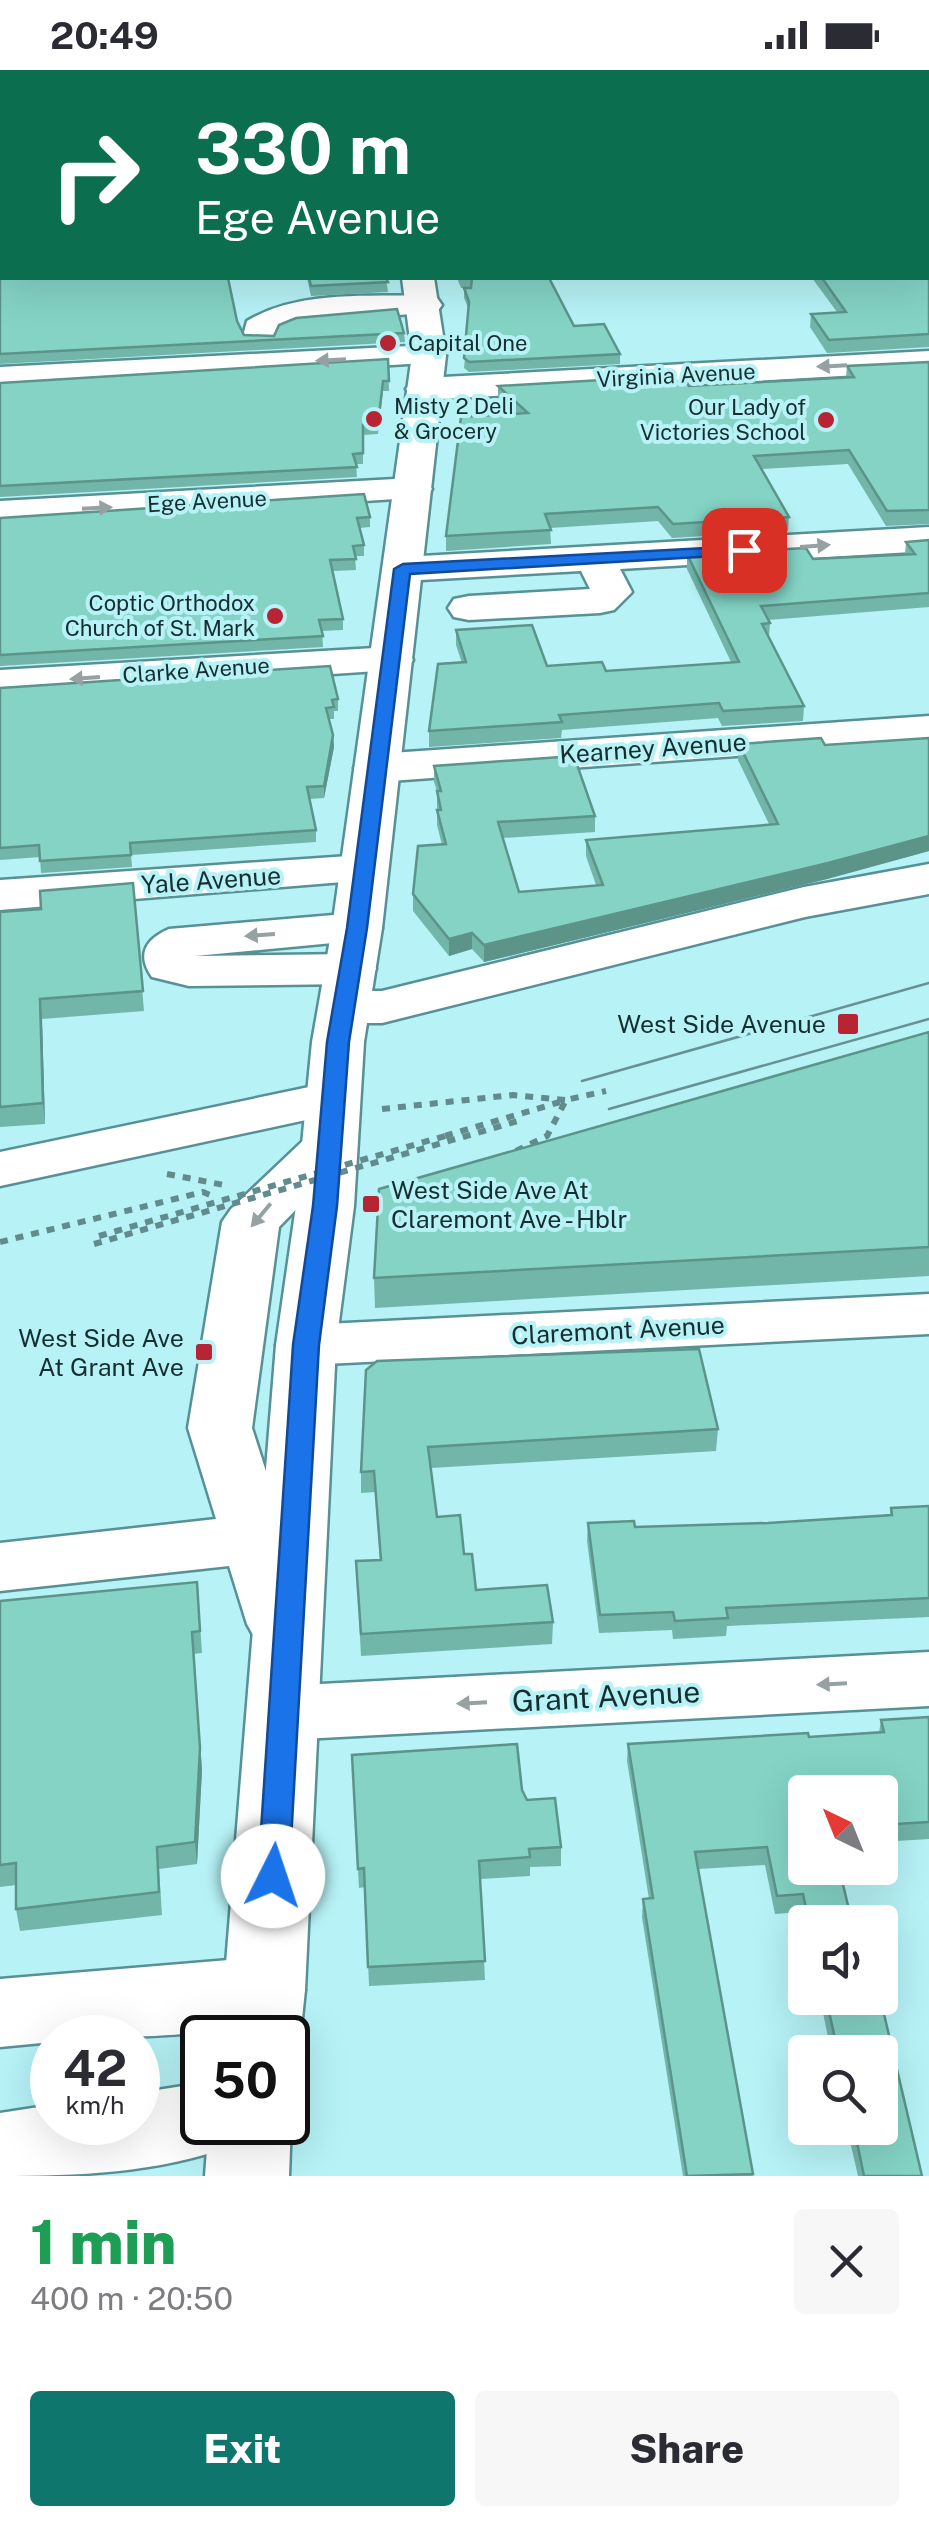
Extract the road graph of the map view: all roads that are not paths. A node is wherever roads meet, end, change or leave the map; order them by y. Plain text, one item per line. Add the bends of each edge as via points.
1 (421, 291) edge
2 (263, 348) junction
3 (929, 361) edge
4 (426, 372) junction
5 (0, 378) edge
6 (414, 489) junction
7 (0, 514) edge
8 (929, 539) edge
9 (595, 560) junction
10 (403, 569) junction
11 (469, 608) dead end
12 (392, 660) junction
13 (0, 683) edge
14 (929, 729) edge
15 (377, 768) junction
16 (363, 868) junction
17 (929, 879) edge
18 (0, 895) edge
19 (351, 968) junction
20 (312, 1162) junction
21 (0, 1169) edge
22 (929, 1314) edge
23 (306, 1345) junction
24 (275, 1537) junction
25 (0, 1567) edge
26 (929, 1679) edge
27 (286, 1680) junction
28 (0, 2012) edge
29 (263, 2014) edge
30 (180, 2123) edge
31 (249, 2145) edge
32 (0, 2150) edge
33 (247, 2176) edge

1 - 2 street via 266,321 259,328
1 - 4 street
4 -> 2 street, Virginia Avenue
2 - 5 street, Virginia Avenue
3 -> 4 street, Virginia Avenue
4 - 6 street
7 -> 6 street, Ege Avenue
6 - 10 street
9 -> 8 street
9 - 10 street
9 - 11 street via 612,592 600,601
10 - 12 street
12 -> 13 street, Clarke Avenue
12 - 15 street
14 - 15 street, Kearney Avenue
15 - 16 street
18 -> 16 street, Yale Avenue
16 - 19 street
17 - 19 street via 804,902 382,1007
19 - 20 street
20 - 21 street via 84,1153
20 - 23 street
20 -> 24 street via 250,1222 220,1428
22 - 23 street, Claremont Avenue
23 - 24 street
24 - 25 street
24 - 27 street
26 -> 27 street, Grant Avenue
27 - 29 street
28 - 29 street
30 - 32 street
31 - 33 street

